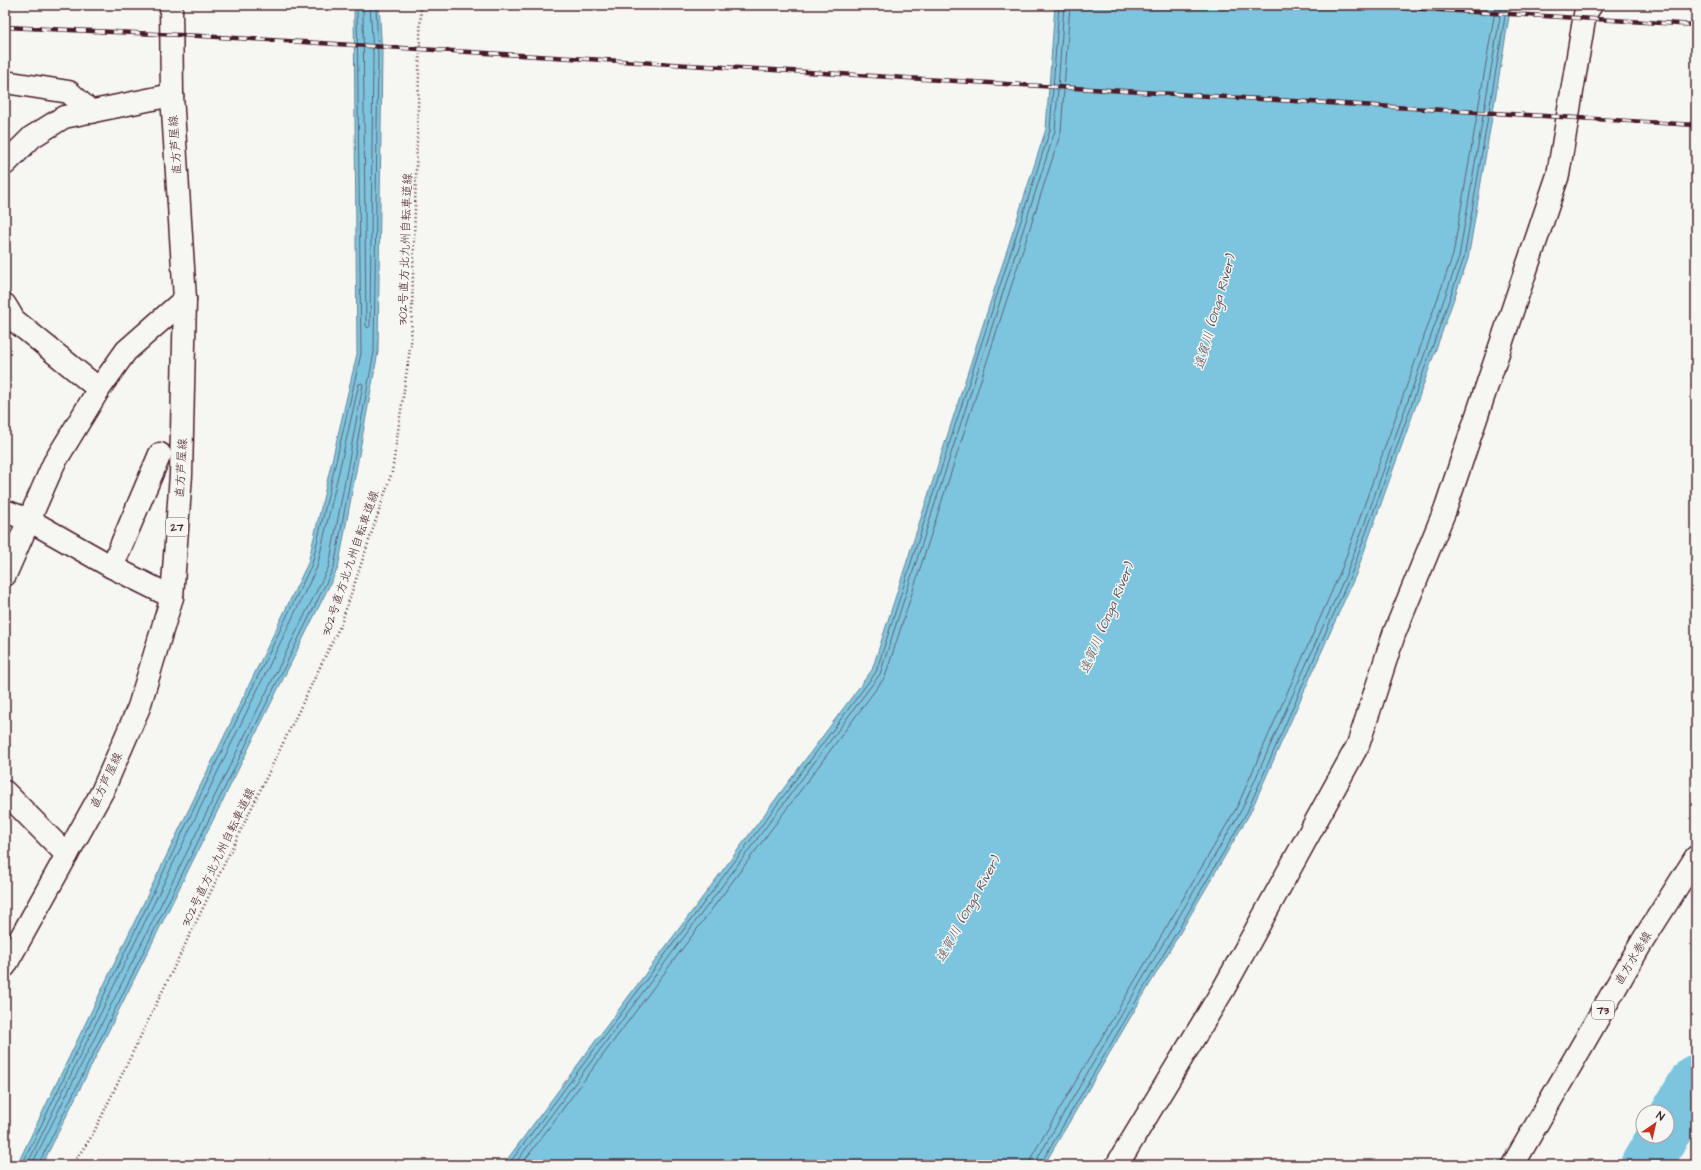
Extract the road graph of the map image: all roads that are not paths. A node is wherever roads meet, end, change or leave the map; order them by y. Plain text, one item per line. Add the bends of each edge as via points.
1 (171, 5) edge
2 (1591, 5) edge
3 (5, 82) edge
4 (172, 95) junction
5 (91, 112) junction
6 (5, 164) edge
7 (185, 299) junction
8 (5, 305) edge
9 (99, 389) junction
10 (160, 454) dead end
11 (5, 512) edge
12 (29, 520) junction
13 (112, 567) junction
14 (5, 575) edge
15 (172, 598) junction
16 (5, 792) edge
17 (67, 855) junction
18 (1696, 858) edge
19 (5, 966) edge
20 (1117, 1165) edge
21 (1514, 1165) edge

1 - 4 main road, 直方芦屋線 / 27
2 - 20 main road via 1584,14 1558,175 1445,510 1394,634 1358,746 1224,988
3 - 5 main road via 69,92
4 - 5 main road
4 - 7 main road, 直方芦屋線 / 27
5 - 6 main road via 64,117 32,138
7 - 9 main road via 126,351
7 - 15 main road, 直方芦屋線 / 27 via 182,475
8 - 9 main road via 14,320
9 - 12 main road via 54,463
10 - 13 main road
11 - 12 main road
12 - 13 main road
12 - 14 main road
13 - 15 main road
15 - 17 main road, 直方芦屋線 / 27 via 139,707 102,792
16 - 17 main road
17 - 19 main road, 直方芦屋線 / 27
18 - 21 main road, 直方水巻線 / 73 via 1642,942

